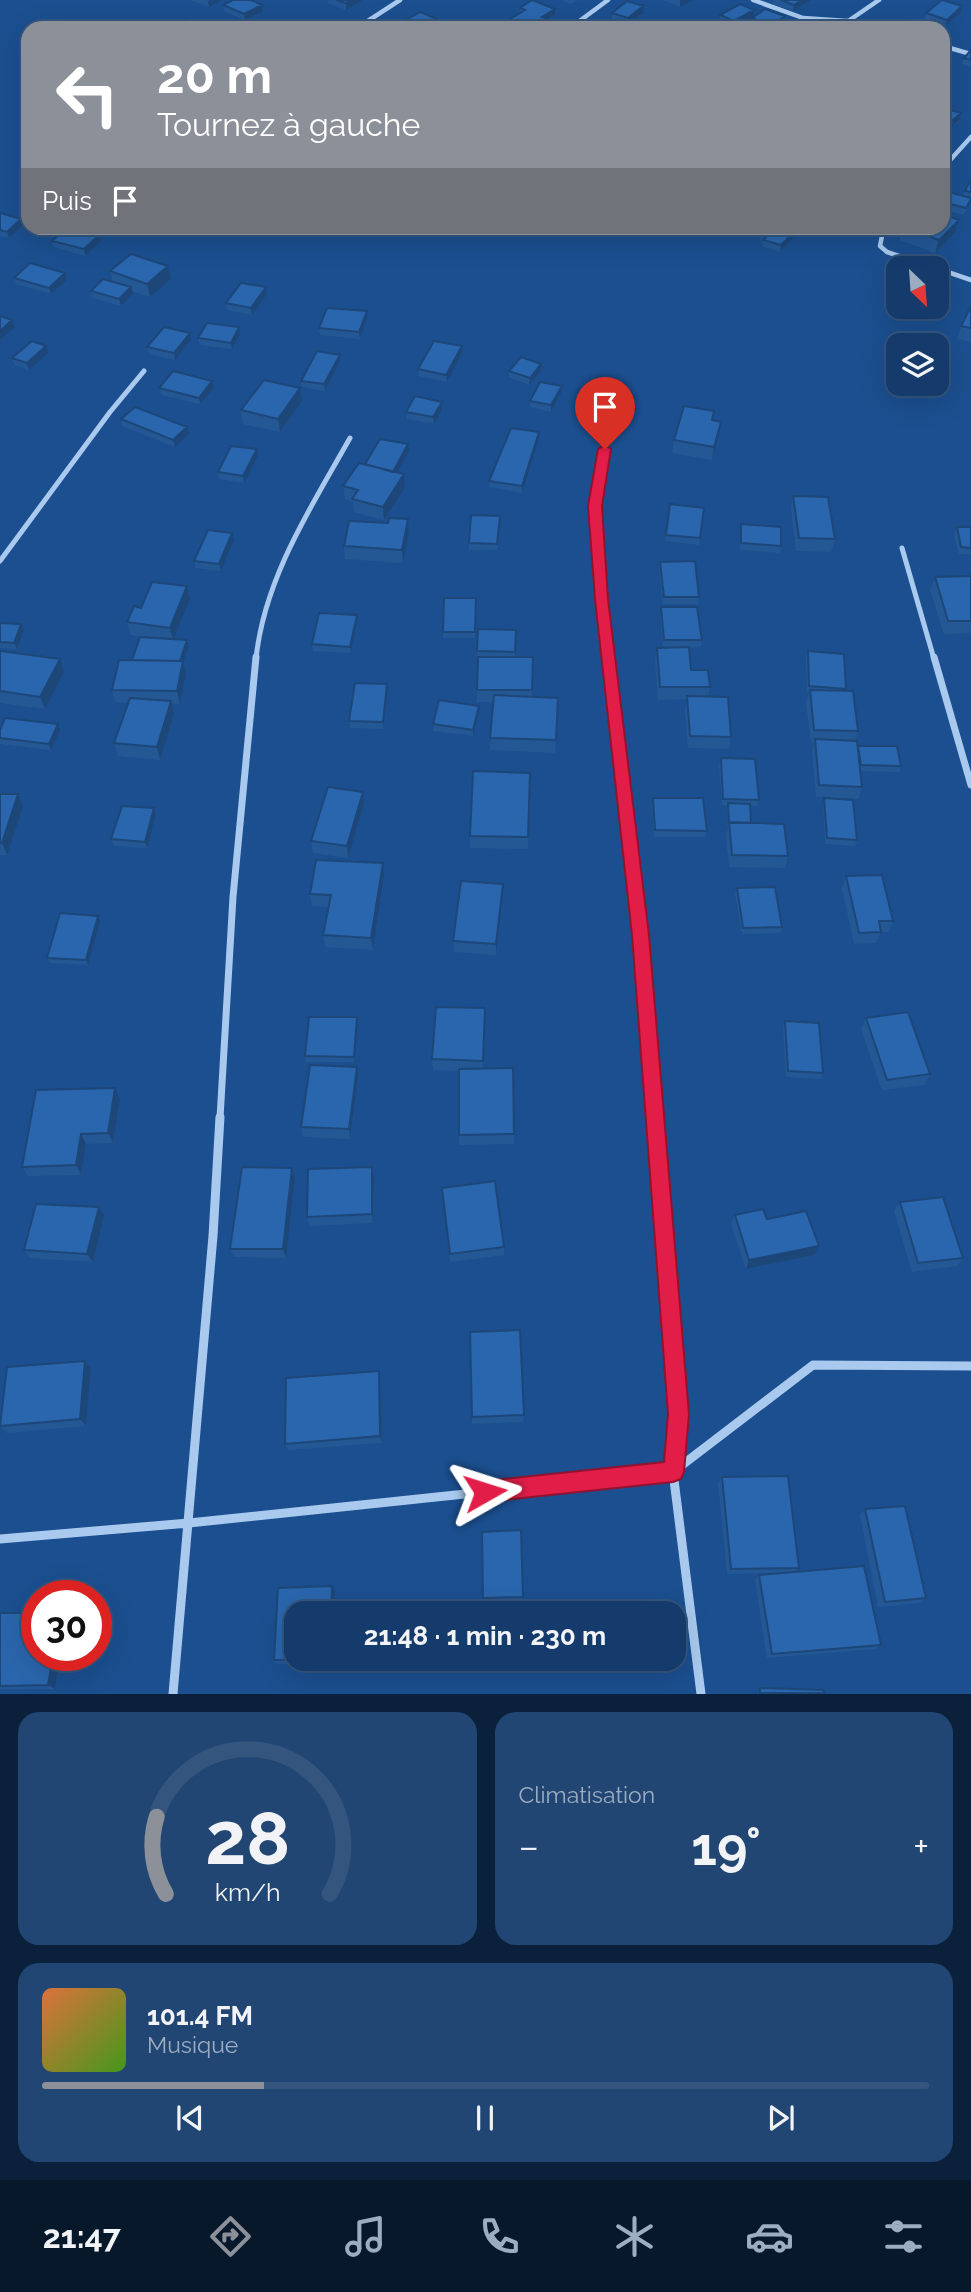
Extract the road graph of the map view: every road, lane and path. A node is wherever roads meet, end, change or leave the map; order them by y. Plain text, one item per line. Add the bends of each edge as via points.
1 (400, 0) edge
2 (608, 0) edge
3 (753, 0) edge
4 (879, 0) edge
5 (368, 21) edge
6 (580, 21) edge
7 (847, 21) joint
8 (950, 49) edge
9 (971, 54) edge
10 (971, 136) edge
11 (950, 160) edge
12 (883, 235) edge
13 (899, 256) edge
14 (949, 272) edge
15 (971, 280) edge
16 (144, 371) dead end
17 (350, 438) dead end
18 (605, 449) dead end
19 (902, 548) dead end
20 (0, 561) edge
21 (971, 785) edge
22 (971, 1366) edge
23 (673, 1472) junction
24 (189, 1523) junction
25 (0, 1539) edge
26 (173, 1693) edge
27 (701, 1693) edge

1 - 5 street
2 - 6 street
3 - 7 street via 803,18
4 - 7 street
8 - 9 street
10 - 11 street
12 - 13 street via 880,246
14 - 15 street
16 - 20 street
17 - 24 street via 290,545 259,626 233,897 213,1236
18 - 23 street via 595,506 601,599 642,948 678,1414
19 - 21 street
22 - 23 street via 813,1366
23 - 24 street
23 - 27 street
24 - 25 street
24 - 26 street

